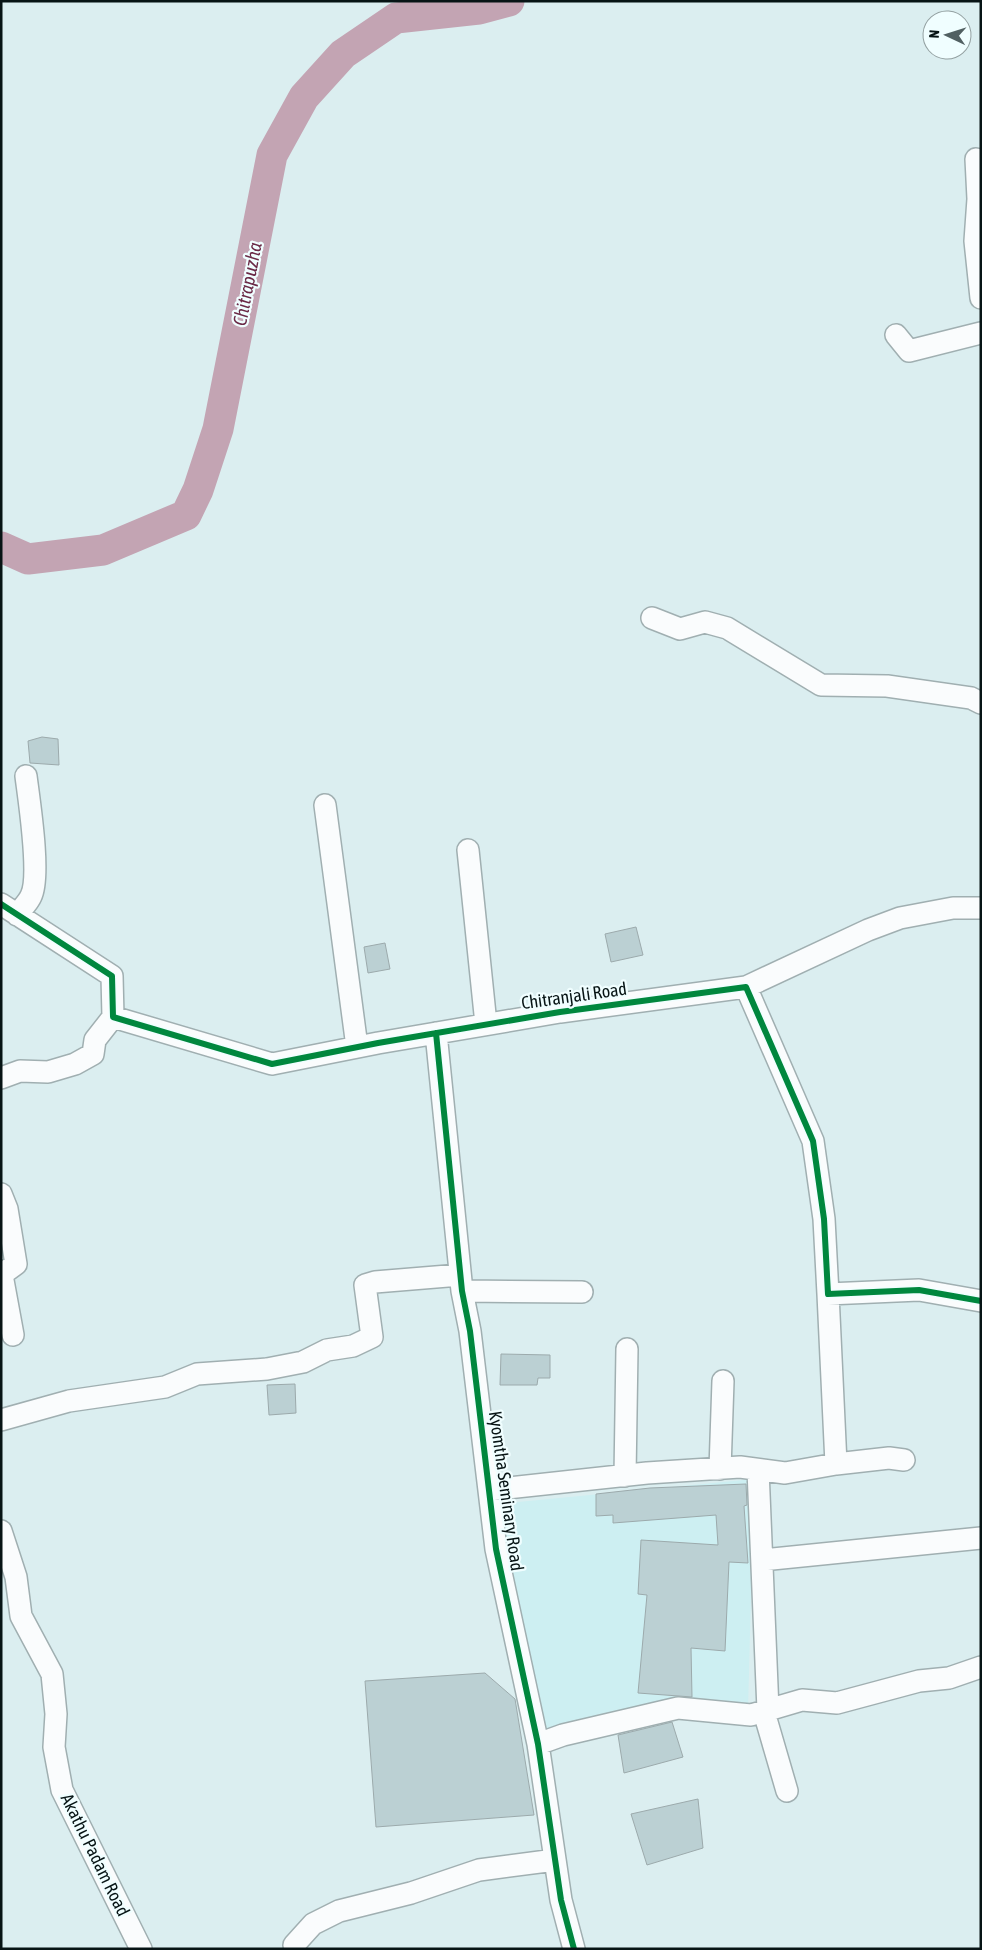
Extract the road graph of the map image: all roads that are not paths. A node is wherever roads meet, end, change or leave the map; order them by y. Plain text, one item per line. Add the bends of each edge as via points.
1 (976, 159) dead end
2 (981, 298) edge
3 (981, 333) edge
4 (896, 335) dead end
5 (652, 618) dead end
6 (981, 703) edge
7 (26, 776) dead end
8 (325, 805) dead end
9 (468, 850) dead end
10 (981, 908) edge
11 (9, 909) edge
12 (746, 987) junction
13 (113, 1017) junction
14 (486, 1024) junction
15 (436, 1033) junction
16 (357, 1047) junction
17 (1, 1078) edge
18 (1, 1194) edge
19 (2, 1276) edge
20 (461, 1283) junction
21 (582, 1292) dead end
22 (828, 1294) junction
23 (981, 1301) edge
24 (13, 1335) dead end
25 (627, 1349) dead end
26 (724, 1381) dead end
27 (1, 1420) edge
28 (904, 1460) dead end
29 (836, 1464) junction
30 (720, 1469) junction
31 (758, 1470) junction
32 (625, 1476) junction
33 (488, 1490) junction
34 (1, 1531) edge
35 (981, 1538) edge
36 (762, 1560) junction
37 (981, 1667) edge
38 (766, 1711) junction
39 (538, 1744) junction
40 (787, 1790) dead end
41 (555, 1860) junction
42 (294, 1945) dead end
43 (141, 1949) edge
44 (574, 1949) edge

1 - 2 street via 975,241
3 - 4 street via 909,351
5 - 6 street via 680,629 705,622 727,628 821,685 887,686 970,698
7 - 11 street via 33,824 32,895
8 - 16 street
9 - 14 street
10 - 12 street, Chitranjali Road via 953,908 900,918
11 - 13 street via 112,976
12 - 14 street, Chitranjali Road
12 - 22 street via 813,1140 824,1219
13 - 16 street, Chitranjali Road via 272,1064
13 - 17 street via 95,1040 93,1054 75,1064 48,1072 20,1071
14 - 15 street, Chitranjali Road
15 - 16 street, Chitranjali Road
15 - 20 street, Kyomtha Seminary Road
18 - 19 street via 16,1264
19 - 24 street
20 - 21 street
20 - 27 street via 365,1284 372,1338 354,1346 327,1350 303,1362 197,1374 165,1387 69,1401
20 - 33 street, Kyomtha Seminary Road via 470,1331
22 - 23 street via 919,1290
22 - 29 street
25 - 32 street
26 - 30 street
28 - 29 street via 890,1458
29 - 31 street via 785,1473
30 - 31 street via 740,1467
30 - 32 street
31 - 36 street
32 - 33 street
33 - 39 street, Kyomtha Seminary Road via 496,1550
34 - 43 street, Akathu Padam Road via 16,1577 21,1616 52,1674 56,1714 54,1747 62,1790
35 - 36 street
36 - 38 street
37 - 38 street via 949,1678 919,1681 837,1703 802,1700
38 - 39 street via 751,1716 678,1708
38 - 40 street
39 - 41 street, Kyomtha Seminary Road
41 - 42 street via 478,1870 411,1893 339,1911 313,1924
41 - 44 street, Kyomtha Seminary Road

